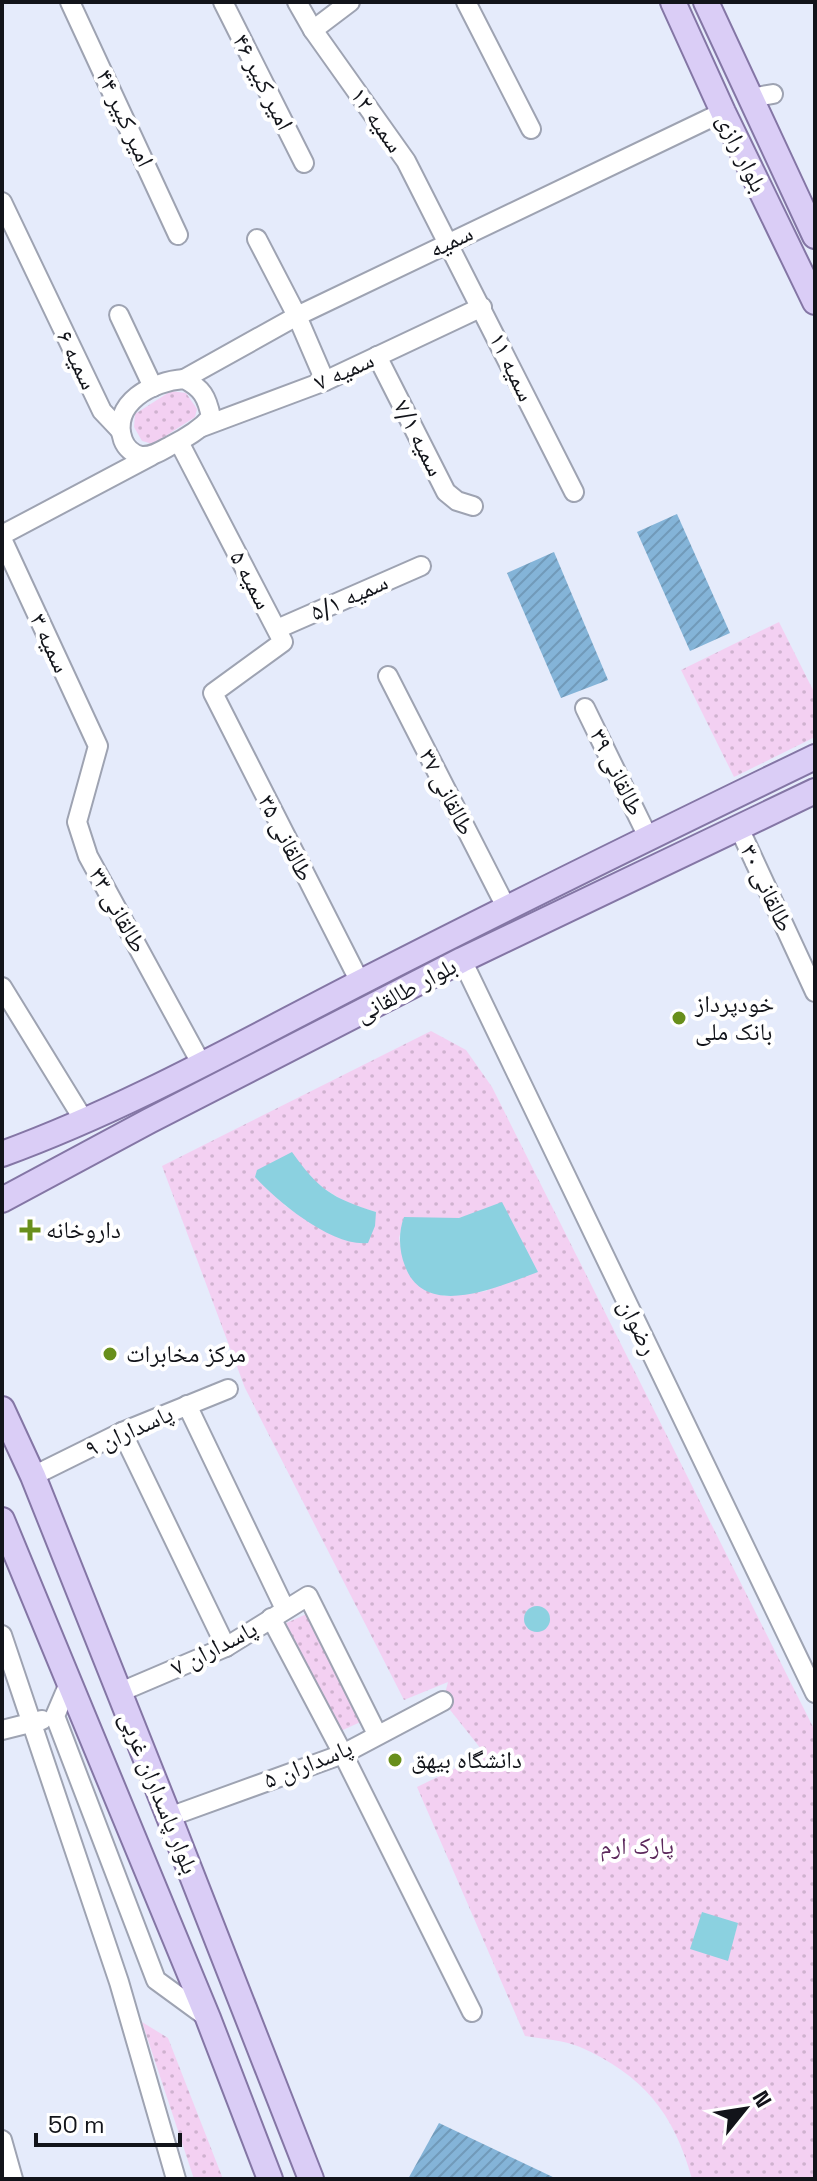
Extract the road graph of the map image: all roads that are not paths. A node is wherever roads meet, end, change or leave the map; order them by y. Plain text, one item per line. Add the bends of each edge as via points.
1 (70, 2) edge
2 (223, 2) edge
3 (297, 2) edge
4 (350, 2) edge
5 (466, 2) edge
6 (673, 2) edge
7 (706, 2) edge
8 (313, 30) junction
9 (723, 112) junction
10 (531, 129) dead end
11 (304, 163) dead end
12 (2, 202) edge
13 (178, 235) dead end
14 (815, 236) edge
15 (257, 239) dead end
16 (446, 243) junction
17 (815, 302) edge
18 (482, 307) junction
19 (119, 315) dead end
20 (297, 316) junction
21 (377, 356) junction
22 (184, 379) junction
23 (325, 381) junction
24 (153, 387) junction
25 (202, 427) junction
26 (120, 430) junction
27 (179, 442) junction
28 (151, 456) junction
29 (574, 492) dead end
30 (473, 506) dead end
31 (2, 537) edge
32 (421, 566) dead end
33 (277, 629) junction
34 (388, 676) dead end
35 (213, 693) joint
36 (585, 708) dead end
37 (98, 746) joint
38 (815, 757) edge
39 (815, 791) edge
40 (739, 828) junction
41 (648, 837) junction
42 (507, 909) junction
43 (462, 960) junction
44 (360, 982) junction
45 (2, 987) edge
46 (815, 992) edge
47 (202, 1065) junction
48 (85, 1122) junction
49 (2, 1154) edge
50 (2, 1200) edge
51 (228, 1389) dead end
52 (187, 1405) junction
53 (2, 1409) edge
54 (122, 1432) junction
55 (33, 1476) junction
56 (2, 1520) edge
57 (278, 1614) junction
58 (2, 1635) edge
59 (226, 1647) junction
60 (70, 1681) junction
61 (118, 1693) junction
62 (815, 1693) edge
63 (443, 1701) dead end
64 (55, 1716) junction
65 (32, 1722) junction
66 (2, 1730) edge
67 (377, 1734) junction
68 (343, 1754) junction
69 (169, 1817) junction
70 (472, 2012) dead end
71 (208, 2018) junction
72 (2, 2140) edge
73 (13, 2179) edge
74 (176, 2179) edge
75 (270, 2179) edge
76 (311, 2179) edge

1 - 13 street, امیر کبیر ۴۴
2 - 11 street, امیر کبیر ۴۶
3 - 8 street, سمیه ۱۲
4 - 8 street
5 - 10 street
6 - 9 main road, بلوار رازی
7 - 14 main road, بلوار رازی via 762,96
8 - 16 street, سمیه ۱۲ via 406,161
9 - 16 street, سمیه
9 - 17 main road, بلوار رازی
12 - 26 street, سمیه ۶ via 102,411
15 - 20 street
16 - 18 street, سمیه ۱۱
16 - 20 street, سمیه
18 - 21 street, سمیه ۷
18 - 29 street, سمیه ۱۱
19 - 24 street
20 - 22 street, سمیه
20 - 23 street
21 - 23 street, سمیه ۷
21 - 30 street, سمیه ۷/۱ via 446,492
22 - 24 street
22 - 25 street via 200,387 208,403 211,417
23 - 25 street, سمیه ۷
24 - 26 street via 122,414
25 - 27 street
26 - 28 street via 126,447 138,456
27 - 28 street
27 - 33 street, سمیه ۵
28 - 31 street
31 - 37 street, سمیه ۳
32 - 33 street, سمیه ۵/۱
33 - 35 street, سمیه ۵ via 283,642
34 - 42 street, طالقانی ۳۷
35 - 44 street, طالقانی ۳۵
36 - 41 street, طالقانی ۳۹
37 - 47 street, طالقانی ۳۳ via 77,822 88,856
38 - 41 main road, بلوار طالقانی
39 - 40 main road, بلوار طالقانی
40 - 43 main road, بلوار طالقانی
40 - 46 street, طالقانی ۳۰
41 - 42 main road, بلوار طالقانی
42 - 44 main road, بلوار طالقانی
43 - 50 main road, بلوار طالقانی
43 - 62 street, رضوان
44 - 47 main road, بلوار طالقانی
45 - 48 street
47 - 48 main road, بلوار طالقانی
48 - 49 main road, بلوار طالقانی
51 - 52 street, پاسداران ۹
52 - 54 street, پاسداران ۹
52 - 57 street
53 - 55 main road, بلوار پاسداران غربی
54 - 55 street, پاسداران ۹
54 - 59 street
55 - 61 main road, بلوار پاسداران غربی
56 - 60 main road, بلوار پاسداران غربی
57 - 59 street, پاسداران ۷
57 - 67 street, پاسداران ۷ via 308,1596
57 - 68 street
58 - 65 street
59 - 61 street, پاسداران ۷
60 - 64 street
60 - 71 main road, بلوار پاسداران غربی
61 - 69 main road, بلوار پاسداران غربی
63 - 67 street, پاسداران ۵
64 - 65 street
64 - 71 street via 156,1980
65 - 66 street
65 - 74 street via 119,1982
67 - 68 street, پاسداران ۵
68 - 69 street, پاسداران ۵
68 - 70 street
69 - 76 main road, بلوار پاسداران غربی
71 - 75 main road, بلوار پاسداران غربی
72 - 73 street

